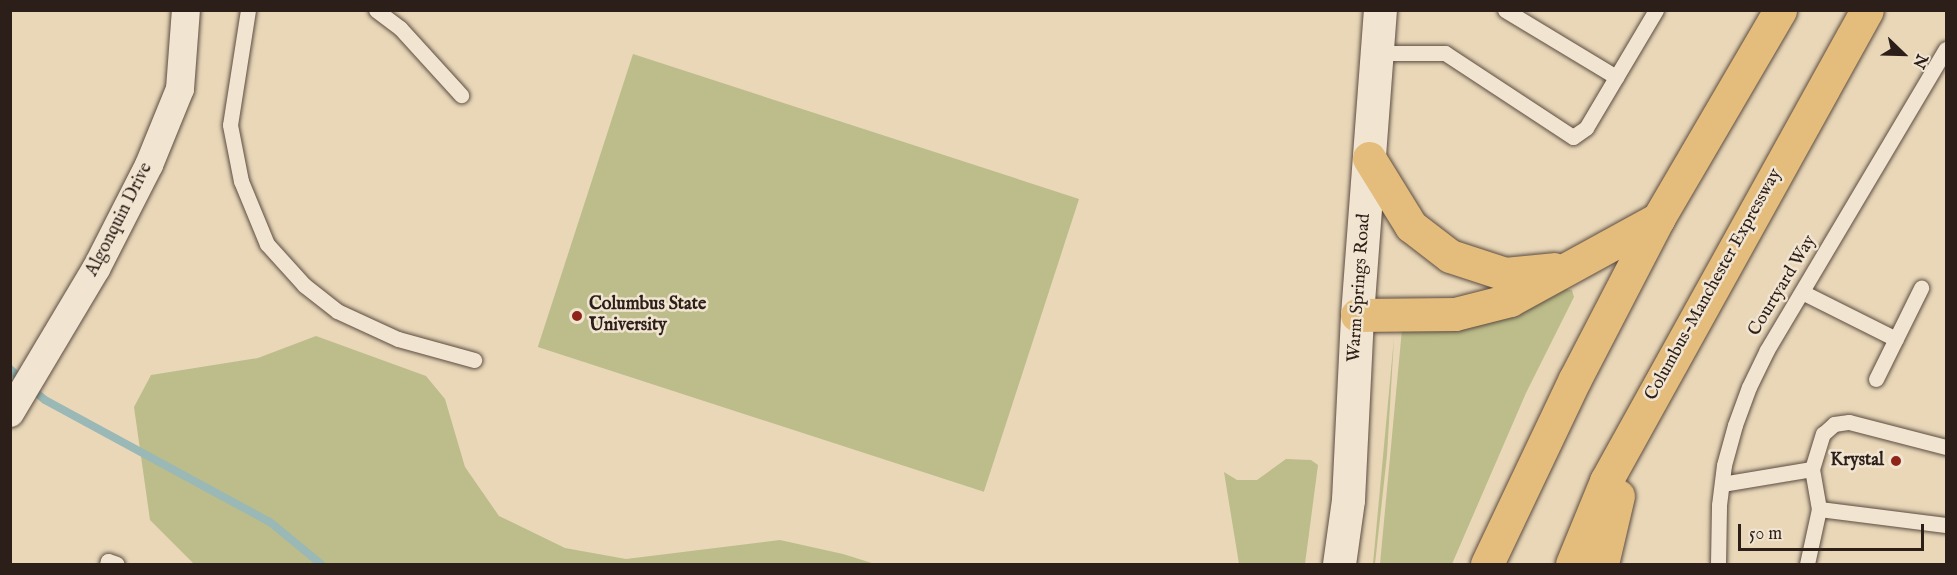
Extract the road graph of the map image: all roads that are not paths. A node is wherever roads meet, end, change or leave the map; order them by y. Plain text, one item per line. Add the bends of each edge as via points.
1 (186, 10) edge
2 (249, 10) edge
3 (376, 10) edge
4 (1380, 10) edge
5 (1505, 10) edge
6 (1780, 10) edge
7 (1867, 10) edge
8 (1655, 11) edge
9 (1947, 49) edge
10 (1377, 53) junction
11 (1616, 77) junction
12 (461, 95) dead end
13 (1369, 158) junction
14 (1658, 219) junction
15 (1570, 267) junction
16 (1921, 288) dead end
17 (1802, 292) junction
18 (1357, 315) junction
19 (1896, 339) junction
20 (474, 360) dead end
21 (1876, 379) dead end
22 (10, 413) edge
23 (1640, 420) junction
24 (1947, 447) edge
25 (1812, 469) junction
26 (1722, 484) junction
27 (1819, 509) junction
28 (1947, 525) edge
29 (107, 564) edge
30 (117, 564) edge
31 (1339, 564) edge
32 (1488, 564) edge
33 (1572, 564) edge
34 (1602, 564) edge
35 (1718, 564) edge
36 (1807, 564) edge

1 - 22 street, Algonquin Drive via 180,89 144,176 96,269
2 - 20 lane via 231,125 241,182 267,244 304,285 337,311 398,339
3 - 12 lane via 400,28
4 - 10 main road, Warm Springs Road
5 - 11 lane
6 - 14 highway
7 - 23 highway, Columbus-Manchester Expressway
8 - 11 lane
9 - 17 lane, Courtyard Way
10 - 11 lane via 1445,52 1573,137 1586,128
10 - 13 main road, Warm Springs Road
13 - 15 highway via 1411,226 1450,256 1505,274
13 - 18 main road, Warm Springs Road
14 - 15 highway
14 - 32 highway via 1575,379
15 - 18 highway via 1510,300 1455,314
16 - 19 lane
17 - 19 lane
17 - 26 lane, Courtyard Way via 1749,387 1734,425
18 - 31 main road, Warm Springs Road via 1348,500
19 - 21 lane
23 - 33 highway, Columbus-Manchester Expressway via 1606,481
23 - 34 highway
24 - 25 lane via 1849,422 1834,424 1823,434
25 - 26 lane
25 - 27 lane
26 - 35 lane, Courtyard Way
27 - 28 lane
27 - 36 lane
29 - 30 lane

